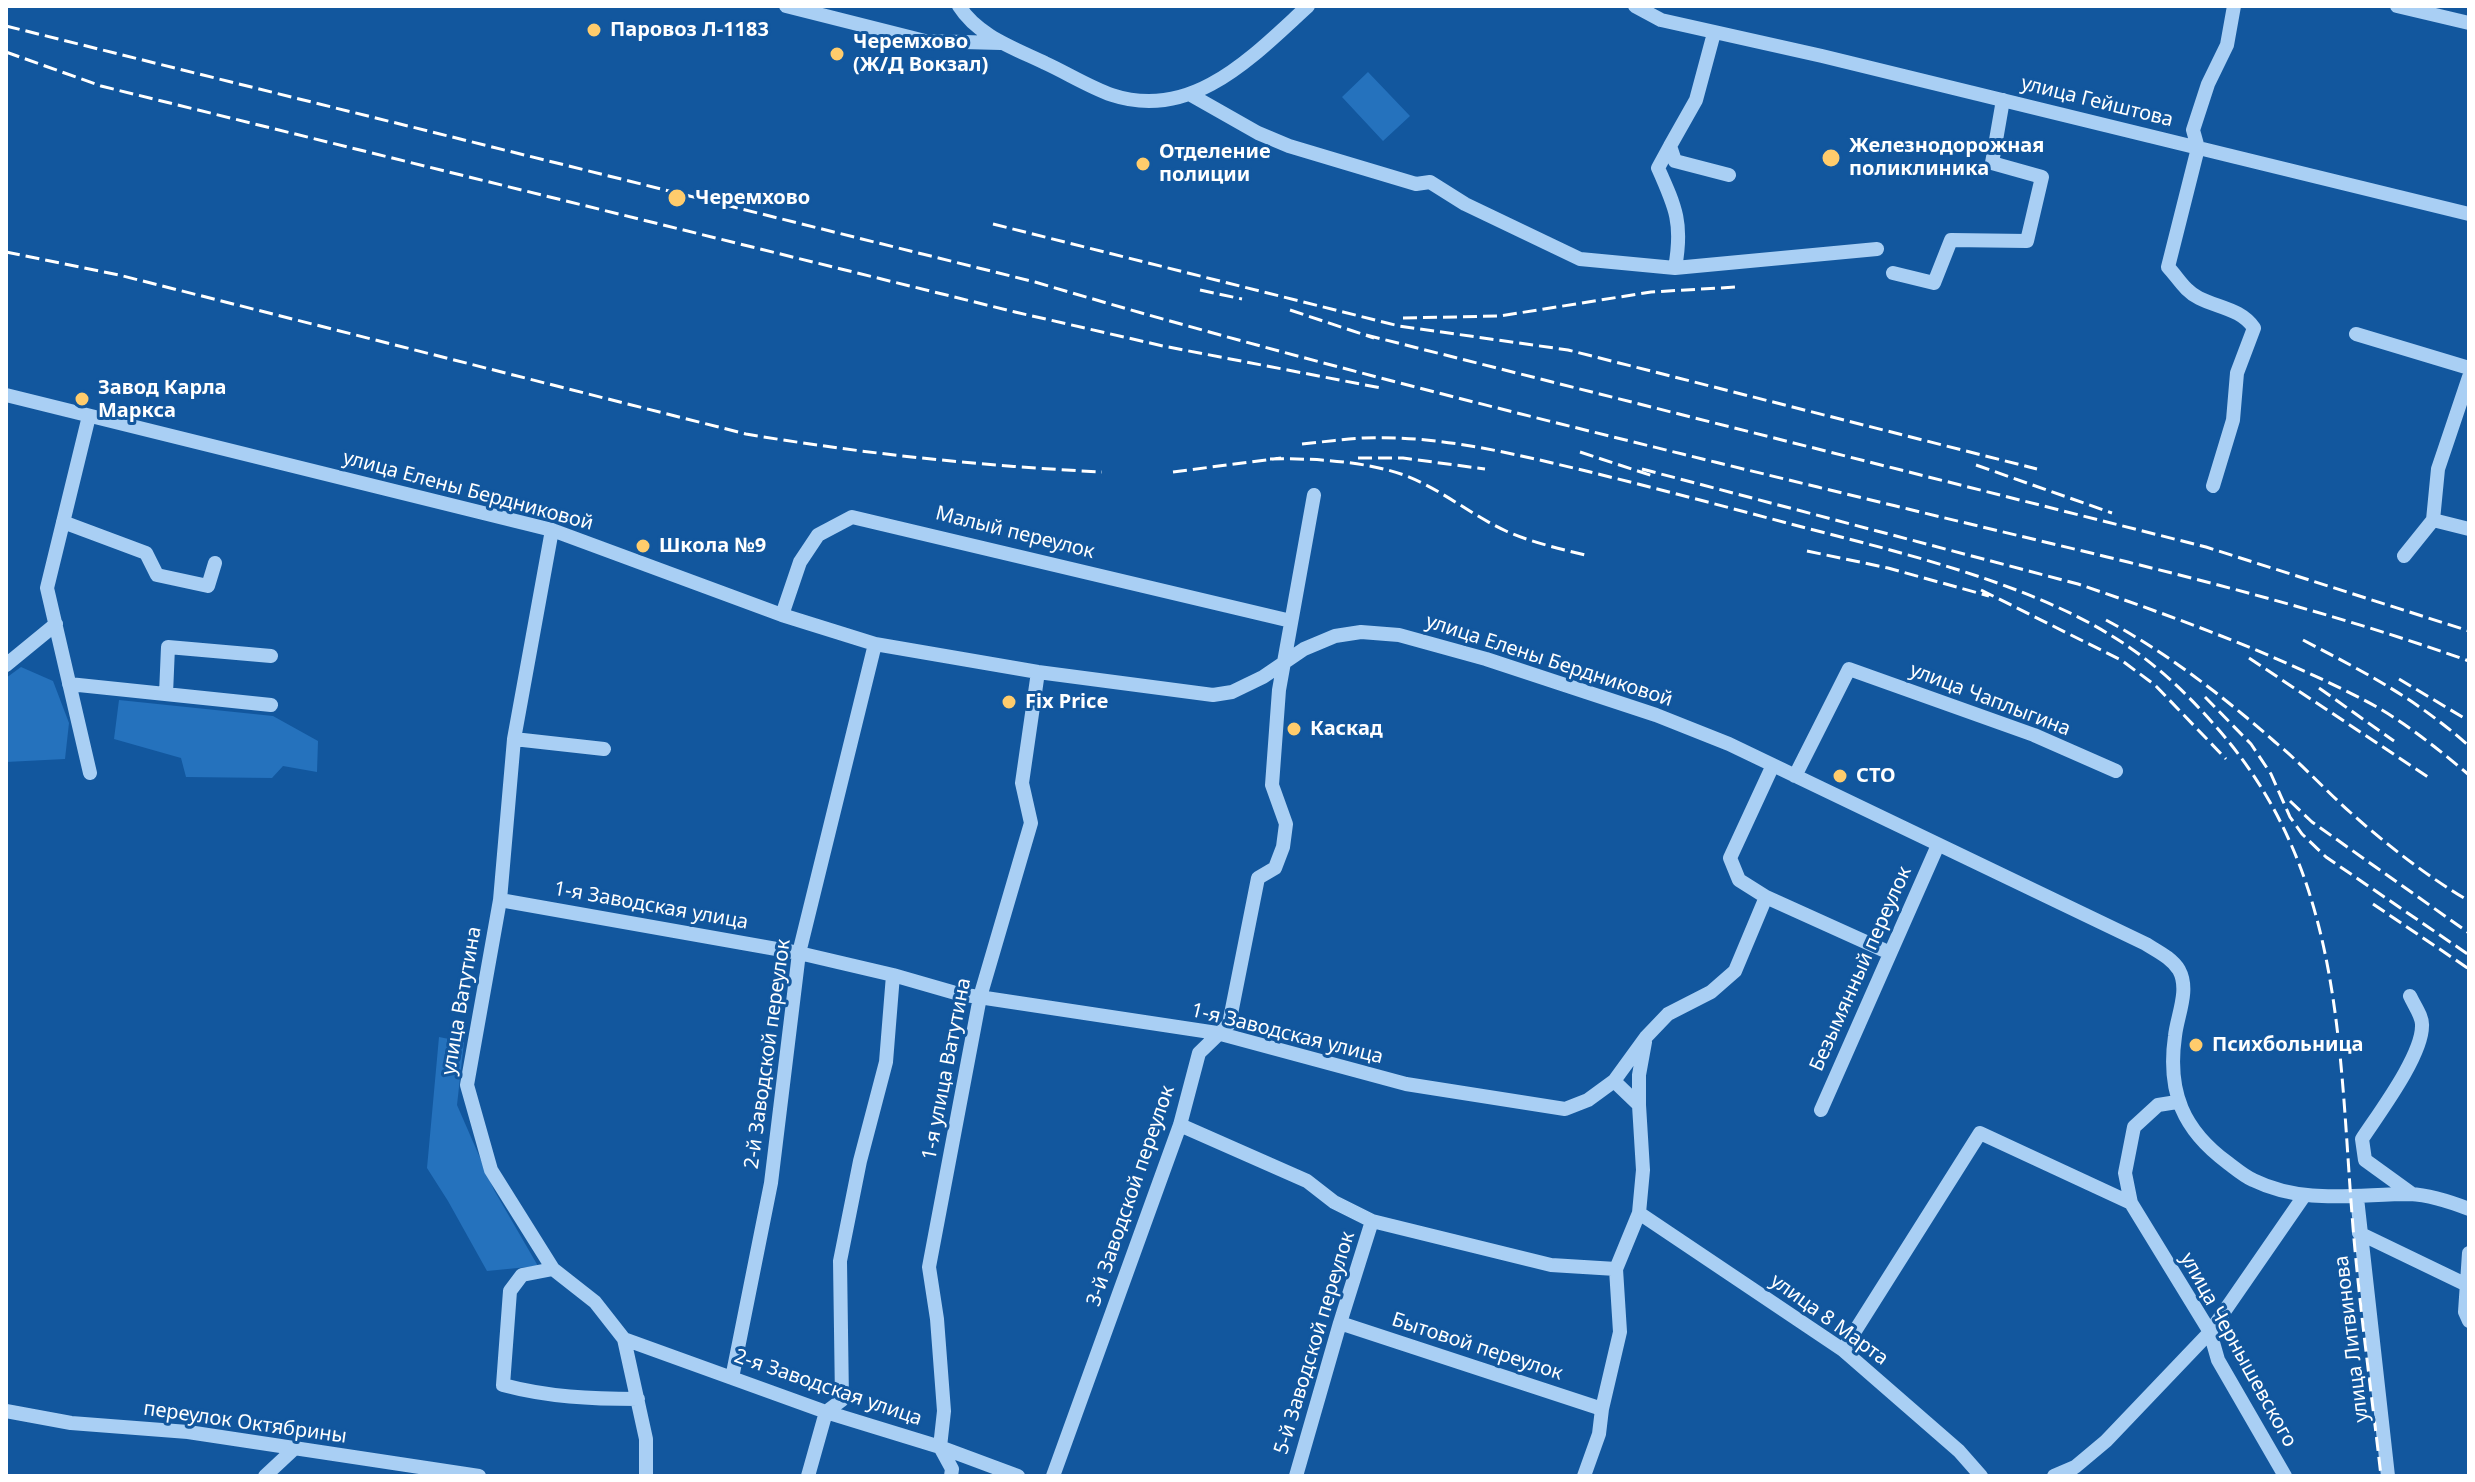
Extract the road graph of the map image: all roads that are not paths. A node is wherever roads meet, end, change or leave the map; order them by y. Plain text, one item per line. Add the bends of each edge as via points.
1 (786, 6) edge
2 (959, 6) edge
3 (1308, 6) edge
4 (2234, 6) edge
5 (2397, 6) edge
6 (1637, 8) edge
7 (2469, 23) edge
8 (1714, 33) junction
9 (1004, 43) junction
10 (1191, 95) junction
11 (2003, 100) junction
12 (1670, 146) junction
13 (2198, 148) junction
14 (1729, 175) dead end
15 (2469, 214) edge
16 (1877, 249) dead end
17 (1675, 268) junction
18 (1893, 273) dead end
19 (2356, 334) dead end
20 (2469, 368) edge
21 (2469, 377) edge
22 (6, 395) edge
23 (89, 416) junction
24 (2213, 486) dead end
25 (1314, 495) dead end
26 (2433, 520) junction
27 (63, 522) junction
28 (2469, 529) edge
29 (552, 530) junction
30 (2404, 556) dead end
31 (215, 563) dead end
32 (782, 615) junction
33 (1291, 621) junction
34 (56, 624) junction
35 (875, 644) junction
36 (271, 656) dead end
37 (1284, 663) junction
38 (6, 665) edge
39 (1038, 672) junction
40 (69, 684) junction
41 (166, 694) junction
42 (271, 705) dead end
43 (514, 739) junction
44 (604, 749) dead end
45 (1773, 765) junction
46 (2116, 771) dead end
47 (90, 773) dead end
48 (1795, 776) junction
49 (1938, 845) junction
50 (1766, 897) junction
51 (500, 900) junction
52 (799, 953) junction
53 (1890, 953) junction
54 (893, 975) junction
55 (2410, 996) dead end
56 (980, 997) junction
57 (1217, 1033) junction
58 (1646, 1037) junction
59 (1614, 1081) junction
60 (2177, 1102) junction
61 (1639, 1105) junction
62 (1821, 1110) dead end
63 (1180, 1125) junction
64 (2412, 1194) junction
65 (2304, 1196) junction
66 (2357, 1198) junction
67 (2131, 1203) junction
68 (2469, 1209) edge
69 (1639, 1213) junction
70 (1372, 1221) junction
71 (2359, 1233) junction
72 (2469, 1253) edge
73 (553, 1269) junction
74 (1616, 1269) junction
75 (2467, 1285) edge
76 (2469, 1321) edge
77 (1340, 1323) junction
78 (2210, 1332) junction
79 (624, 1339) junction
80 (1843, 1350) junction
81 (732, 1378) junction
82 (638, 1399) junction
83 (1602, 1409) junction
84 (6, 1411) edge
85 (826, 1412) junction
86 (940, 1447) junction
87 (295, 1448) junction
88 (395, 1470) edge
89 (2078, 1472) edge
90 (265, 1476) edge
91 (479, 1476) edge
92 (646, 1476) edge
93 (808, 1476) edge
94 (951, 1476) edge
95 (1018, 1476) edge
96 (1053, 1476) edge
97 (1296, 1476) edge
98 (1584, 1476) edge
99 (1981, 1476) edge
100 (2054, 1476) edge
101 (2285, 1476) edge
102 (2388, 1476) edge

1 - 9 street via 925,41
2 - 9 street via 981,30
3 - 10 street via 1248,60
4 - 13 street via 2227,45 2193,130
5 - 7 street
6 - 8 street, улица Гейштова via 1661,20
8 - 11 street, улица Гейштова
8 - 12 street via 1696,100
9 - 10 street via 1112,95 1139,100
10 - 17 street via 1289,146 1416,184 1430,182 1580,259
11 - 13 street, улица Гейштова
11 - 18 street via 1992,163 2042,177 2027,241 1951,240 1934,283
12 - 14 street via 1675,161
12 - 17 street via 1658,168 1678,215
13 - 15 street, улица Гейштова
13 - 24 street via 2168,267 2182,287 2246,316 2254,328 2237,373 2233,420
16 - 17 street
19 - 20 street
21 - 26 street via 2438,469
22 - 23 street, улица Елены Бердниковой
23 - 27 street
23 - 29 street, улица Елены Бердниковой
25 - 33 street, 3-й Заводской переулок
26 - 28 street
26 - 30 street
27 - 31 street via 146,553 157,575 208,586
27 - 34 street via 47,588
29 - 32 street, улица Елены Бердниковой
29 - 43 street, улица Ватутина
32 - 33 street, Малый переулок via 800,562 818,535 852,517
32 - 35 street, улица Елены Бердниковой
33 - 37 street, 3-й Заводской переулок
34 - 38 street
34 - 40 street
35 - 39 street, улица Елены Бердниковой
35 - 52 street, 2-й Заводской переулок
36 - 41 street via 168,647
37 - 39 street, улица Елены Бердниковой via 1232,692 1213,695
37 - 45 street, улица Елены Бердниковой via 1335,636 1399,635 1656,715
37 - 57 street, 3-й Заводской переулок via 1272,785 1286,824 1283,847 1275,868 1258,878 1229,1024
39 - 56 street, 1-я улица Ватутина via 1022,783 1031,823
40 - 41 street
40 - 47 street
41 - 42 street
43 - 44 street
43 - 51 street, улица Ватутина
45 - 48 street, улица Елены Бердниковой
45 - 50 street via 1730,858 1739,880
46 - 48 street, улица Чаплыгина via 2034,735 1849,669
48 - 49 street, улица Елены Бердниковой
49 - 53 street, Безымянный переулок
49 - 60 street, улица Елены Бердниковой via 2167,957 2180,971 2183,991 2174,1037
50 - 53 street
50 - 58 street, 1-я Заводская улица via 1735,971 1711,992 1668,1014
51 - 52 street, 1-я Заводская улица
51 - 73 street, улица Ватутина via 467,1085 491,1170
52 - 54 street, 1-я Заводская улица
52 - 81 street, 2-й Заводской переулок via 771,1183
53 - 62 street, Безымянный переулок
54 - 56 street, 1-я Заводская улица
54 - 85 street via 886,1062 840,1261 842,1400
55 - 64 street via 2423,1024 2419,1044 2362,1139 2365,1160
56 - 57 street, 1-я Заводская улица
56 - 86 street, 1-я улица Ватутина via 929,1267 944,1411
57 - 59 street, 1-я Заводская улица via 1406,1084 1565,1109
57 - 63 street, 3-й Заводской переулок via 1199,1053
58 - 59 street, 1-я Заводская улица
58 - 61 street
59 - 61 street
60 - 65 street, улица Елены Бердниковой via 2192,1128 2224,1160 2250,1179
60 - 67 street, улица Чернышевского via 2158,1105 2134,1127 2125,1173
61 - 69 street
63 - 70 street via 1307,1181
63 - 96 street, 3-й Заводской переулок
64 - 66 street, улица Елены Бердниковой
64 - 68 street, улица Елены Бердниковой
65 - 66 street, улица Елены Бердниковой
65 - 78 street
66 - 71 street, улица Литвинова
67 - 78 street, улица Чернышевского
67 - 80 street via 1980,1133
69 - 74 street
69 - 80 street, улица 8 Марта
70 - 74 street via 1551,1265
70 - 77 street, 5-й Заводской переулок
71 - 75 street
71 - 102 street, улица Литвинова
72 - 75 street
73 - 79 street, улица Ватутина via 595,1302
73 - 82 street via 522,1275 510,1291 503,1385 583,1400
74 - 83 street via 1620,1332
75 - 76 street
77 - 83 street, Бытовой переулок
77 - 97 street, 5-й Заводской переулок
78 - 89 street
78 - 101 street, улица Чернышевского via 2218,1360
79 - 81 street, 2-я Заводская улица
79 - 82 street, улица Ватутина
80 - 99 street, улица 8 Марта
81 - 85 street, 2-я Заводская улица
82 - 92 street, улица Ватутина
83 - 98 street
84 - 87 street, переулок Октябрины
85 - 86 street, 2-я Заводская улица
85 - 93 street
86 - 94 street, 1-я улица Ватутина
86 - 95 street, 2-я Заводская улица
87 - 88 street, переулок Октябрины
87 - 90 street
88 - 91 street, переулок Октябрины
89 - 100 street

